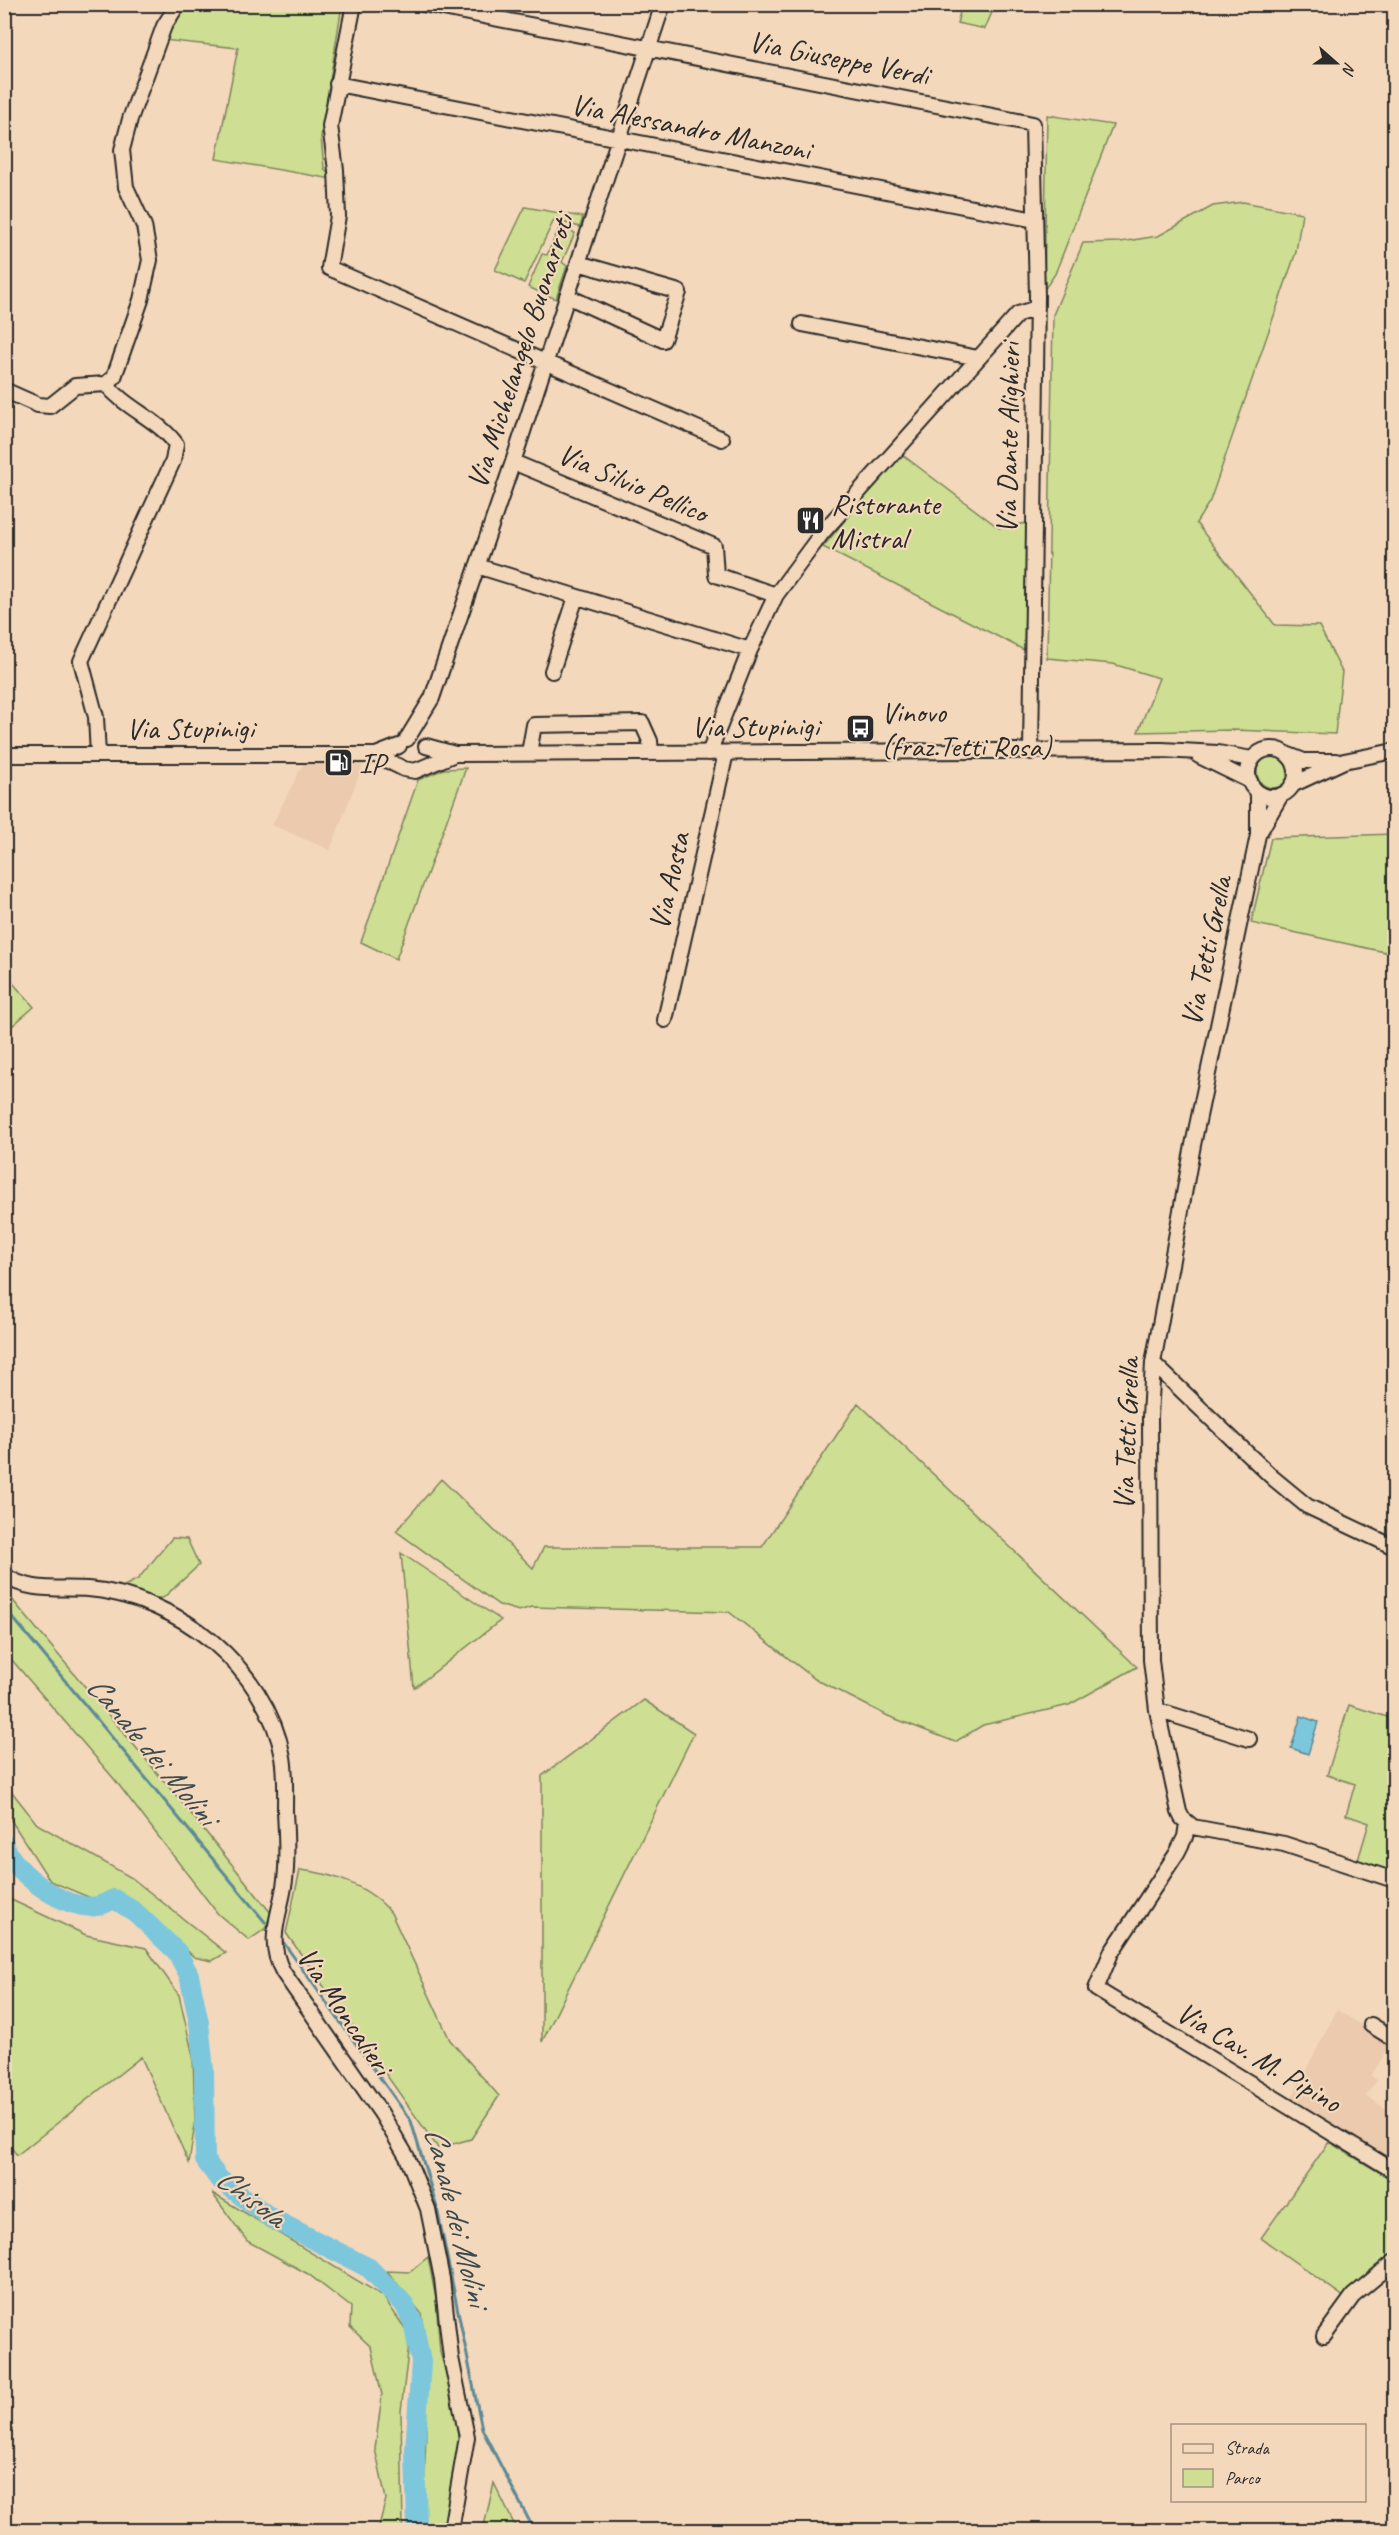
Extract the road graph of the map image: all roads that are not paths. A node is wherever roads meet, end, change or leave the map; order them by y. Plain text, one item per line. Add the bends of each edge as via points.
1 (178, 4) edge
2 (354, 4) edge
3 (423, 4) edge
4 (663, 4) edge
5 (648, 48) junction
6 (338, 84) junction
7 (1033, 124) joint
8 (617, 140) junction
9 (1035, 220) junction
10 (578, 263) junction
11 (567, 296) junction
12 (1036, 308) junction
13 (802, 324) dead end
14 (978, 358) junction
15 (546, 363) junction
16 (106, 384) junction
17 (4, 390) edge
18 (722, 439) dead end
19 (513, 462) junction
20 (477, 566) junction
21 (776, 595) junction
22 (576, 597) junction
23 (750, 650) junction
24 (552, 671) dead end
25 (424, 713) junction
26 (403, 743) junction
27 (424, 744) junction
28 (1182, 751) junction
29 (1395, 751) edge
30 (1031, 752) junction
31 (529, 753) junction
32 (651, 753) junction
33 (709, 753) junction
34 (726, 753) junction
35 (98, 754) junction
36 (455, 754) junction
37 (4, 755) edge
38 (376, 755) junction
39 (1289, 755) junction
40 (1252, 759) junction
41 (1344, 761) junction
42 (400, 766) junction
43 (424, 766) junction
44 (1250, 781) junction
45 (1292, 785) junction
46 (1258, 793) junction
47 (1281, 795) junction
48 (1258, 834) junction
49 (666, 1020) dead end
50 (1153, 1364) junction
51 (1395, 1547) edge
52 (4, 1575) edge
53 (1157, 1710) junction
54 (1249, 1739) dead end
55 (1187, 1823) junction
56 (1395, 1880) edge
57 (1371, 2025) dead end
58 (1395, 2039) edge
59 (1395, 2170) edge
60 (1395, 2262) edge
61 (1324, 2336) dead end
62 (452, 2530) edge

1 - 16 street via 164,26 124,135 123,174 147,237 150,260 123,352 114,377
2 - 6 street
3 - 5 street, Via Giuseppe Verdi
4 - 5 street, Via Michelangelo Buonarroti
5 - 7 street, Via Giuseppe Verdi
5 - 8 street, Via Michelangelo Buonarroti
6 - 8 street, Via Alessandro Manzoni
6 - 15 street via 330,126 338,216 329,268
7 - 9 street, Via Dante Alighieri
8 - 9 street, Via Alessandro Manzoni
8 - 10 street, Via Michelangelo Buonarroti
9 - 12 street, Via Dante Alighieri
10 - 11 street, Via Michelangelo Buonarroti
10 - 11 street via 679,292 663,340
11 - 15 street, Via Michelangelo Buonarroti
12 - 14 street via 1018,314
12 - 30 street, Via Dante Alighieri
13 - 14 street
14 - 21 street via 822,533
15 - 18 street
15 - 19 street, Via Michelangelo Buonarroti
16 - 17 street via 75,386 50,406
16 - 35 street via 125,403 167,431 176,444 173,461 81,661 96,717
19 - 20 street, Via Michelangelo Buonarroti
19 - 21 street, Via Silvio Pellico via 714,546 716,575
20 - 22 street
20 - 25 street, Via Michelangelo Buonarroti
21 - 23 street
22 - 23 street
22 - 24 street
23 - 33 street
25 - 26 street, Via Michelangelo Buonarroti
25 - 27 street, Via Michelangelo Buonarroti
26 - 27 street
26 - 38 street, Via Stupinigi
26 - 42 street via 396,756
27 - 36 street, Via Stupinigi
27 - 43 street via 429,756
28 - 30 street, Via Stupinigi
28 - 40 street, Via Stupinigi
28 - 44 street, Via Stupinigi via 1216,762
29 - 41 street, Via Stupinigi
30 - 34 street, Via Stupinigi
31 - 32 street, Via Stupinigi
31 - 32 street, Via Stupinigi via 534,725 642,723
31 - 36 street, Via Stupinigi
32 - 33 street, Via Stupinigi
33 - 34 street, Via Stupinigi
34 - 49 street, Via Aosta
35 - 37 street, Via Stupinigi
35 - 38 street, Via Stupinigi
36 - 43 street, Via Stupinigi
38 - 42 street, Via Stupinigi
39 - 40 street, Via Stupinigi via 1265,749
39 - 41 street, Via Stupinigi via 1304,761
39 - 45 street via 1296,770
40 - 44 street
41 - 45 street, Via Stupinigi
42 - 43 street via 415,771
44 - 46 street, Via Stupinigi
45 - 47 street, Via Stupinigi
46 - 47 street
46 - 48 street, Via Tetti Grella
47 - 48 street, Via Tetti Grella
48 - 50 street, Via Tetti Grella via 1193,1146
50 - 51 street via 1307,1506
50 - 53 street, Via Tetti Grella via 1150,1645
52 - 62 street, Via Moncalieri via 31,1587 89,1589 123,1596 189,1625 234,1664 273,1721 283,1758 287,1856 273,1939 275,1957 381,2113 407,2157 428,2209 467,2437
53 - 54 street
53 - 55 street, Via Tetti Grella via 1179,1812
55 - 56 street via 1202,1830 1284,1845
55 - 59 street, Via Cav. M. Pipino via 1177,1853 1111,1953 1096,1989
57 - 58 street
60 - 61 street via 1353,2296

